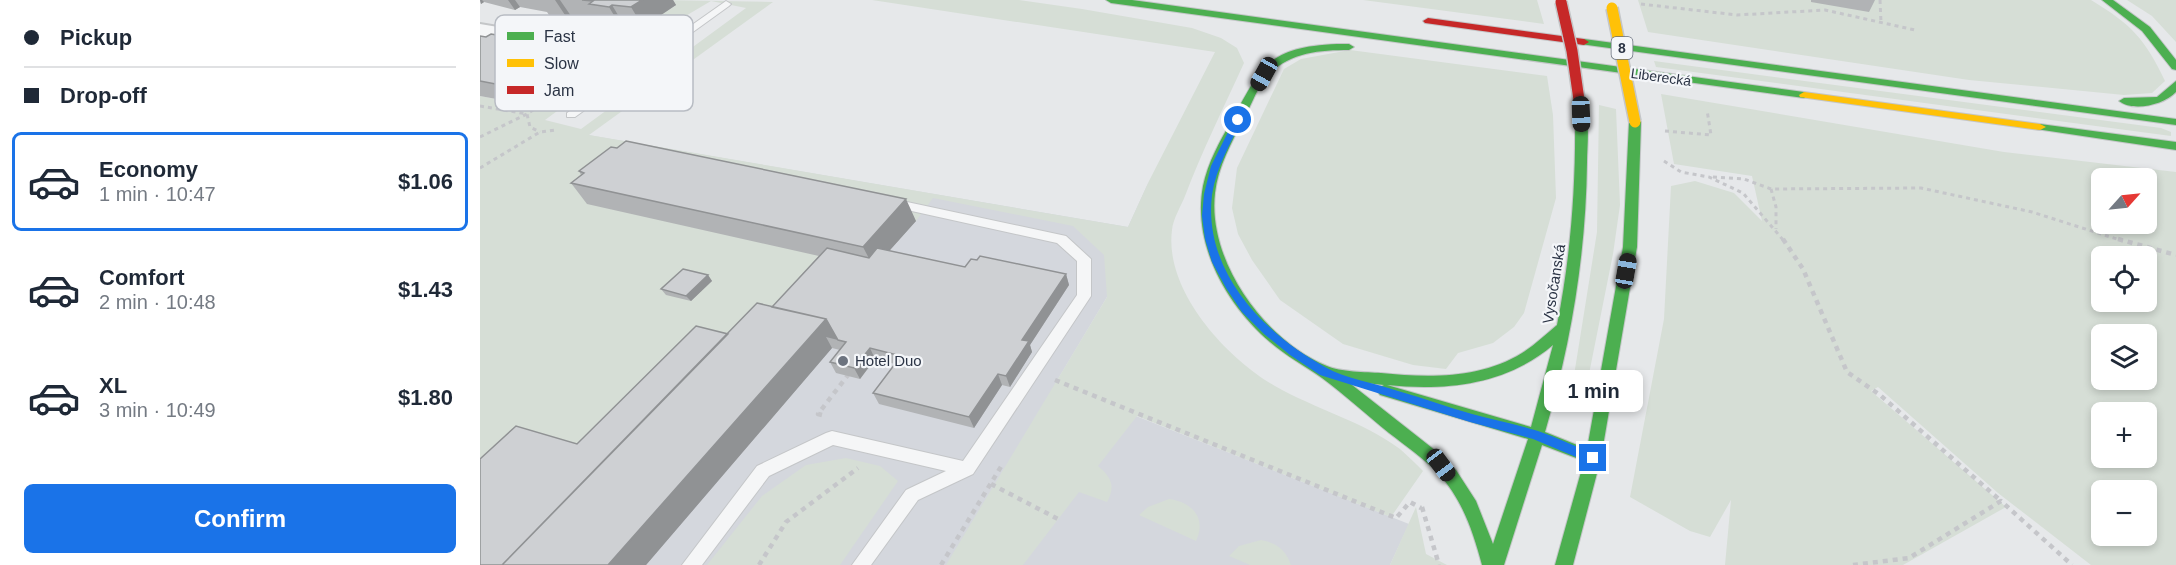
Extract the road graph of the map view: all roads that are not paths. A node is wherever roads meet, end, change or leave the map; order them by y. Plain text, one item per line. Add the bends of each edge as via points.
1 (1099, 0) edge
2 (1111, 0) edge
3 (2107, 0) edge
4 (1561, 1) edge
5 (726, 4) dead end
6 (1611, 4) edge
7 (1411, 19) dead end
8 (693, 28) edge
9 (480, 30) edge
10 (1241, 31) dead end
11 (495, 33) edge
12 (1262, 54) dead end
13 (1537, 60) junction
14 (2176, 67) edge
15 (1264, 74) junction
16 (2176, 84) edge
17 (1974, 96) junction
18 (578, 111) edge
19 (572, 115) dead end
20 (2176, 122) edge
21 (2176, 146) edge
22 (874, 199) edge
23 (1564, 327) junction
24 (1323, 372) junction
25 (1535, 435) junction
26 (1593, 458) junction
27 (967, 469) junction
28 (691, 565) edge
29 (861, 565) edge
30 (1493, 565) edge
31 (1564, 565) edge

1 - 10 main road
2 - 13 main road, Liberecká / 8
3 - 14 main road via 2145,26
4 - 23 main road, Vysočanská, bridge via 1581,114 1582,185
5 - 8 lane
6 - 26 main road, bridge via 1635,122 1630,247
7 - 17 main road, Liberecká / 8
9 - 11 street
12 - 15 main road
13 - 15 main road via 1335,46 1299,52 1280,60
13 - 21 main road, Liberecká / 8
15 - 24 main road via 1215,166 1208,194 1210,239 1225,278 1246,309 1268,332
16 - 17 main road via 2167,99 2146,102
17 - 20 main road, Liberecká / 8
18 - 19 lane
22 - 27 lane via 1061,239 1084,259 1083,297
23 - 24 main road via 1517,363 1461,380 1410,382
23 - 25 main road, Vysočanská
24 - 25 main road
24 - 30 main road via 1441,465 1474,515
25 - 26 main road
25 - 30 main road, Vysočanská
26 - 31 main road
27 - 28 lane via 832,438 764,471
27 - 29 lane via 912,495

